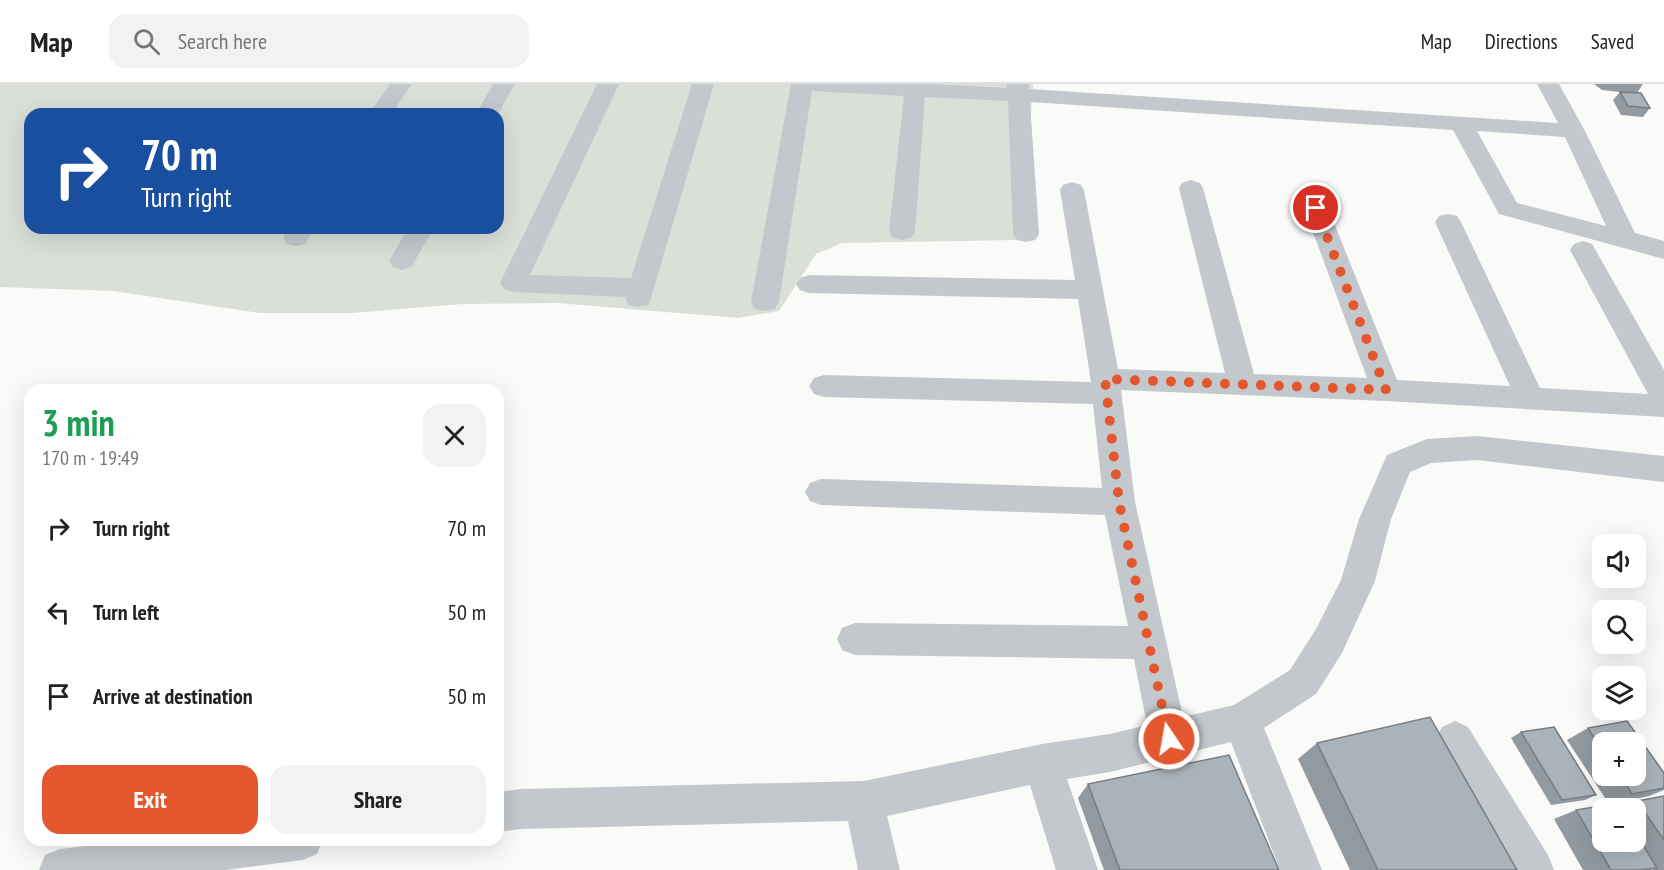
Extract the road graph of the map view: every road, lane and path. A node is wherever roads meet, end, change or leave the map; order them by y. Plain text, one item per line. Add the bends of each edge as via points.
1 (400, 84) edge
2 (504, 84) edge
3 (608, 84) edge
4 (703, 84) edge
5 (803, 84) edge
6 (1548, 84) edge
7 (1018, 89) edge
8 (915, 90) junction
9 (384, 108) edge
10 (490, 108) edge
11 (1461, 124) junction
12 (1574, 131) junction
13 (1191, 188) dead end
14 (1072, 190) dead end
15 (1316, 208) dead end
16 (1448, 222) dead end
17 (902, 232) dead end
18 (418, 234) edge
19 (1026, 234) dead end
20 (1625, 239) junction
21 (1583, 250) dead end
22 (1664, 250) edge
23 (402, 261) dead end
24 (809, 284) dead end
25 (1088, 290) junction
26 (765, 302) dead end
27 (1242, 384) junction
28 (824, 386) dead end
29 (1106, 386) junction
30 (1386, 390) junction
31 (1664, 396) edge
32 (1530, 397) junction
33 (1664, 406) edge
34 (1664, 469) edge
35 (820, 492) dead end
36 (1119, 502) junction
37 (855, 639) dead end
38 (1148, 643) junction
39 (1242, 721) junction
40 (1169, 739) junction
41 (1455, 740) dead end
42 (1042, 763) junction
43 (864, 801) junction
44 (504, 811) edge
45 (254, 846) edge
46 (60, 870) edge
47 (879, 870) edge
48 (1077, 870) edge
49 (1301, 870) edge
50 (1533, 870) edge

1 - 9 street
2 - 10 street
3 - 4 street via 513,283 639,293
5 - 8 street
5 - 26 street
6 - 12 street
7 - 8 street
7 - 11 street
7 - 19 street
8 - 17 street
11 - 12 street
11 - 20 street via 1508,208
12 - 20 street
13 - 27 street
14 - 25 street
15 - 30 street
16 - 32 street
18 - 23 street
20 - 22 street
21 - 31 street
24 - 25 street
25 - 29 street
27 - 29 street
27 - 30 street
28 - 29 street
29 - 36 street
30 - 32 street
32 - 33 street
34 - 39 street via 1477,448 1427,451 1398,464 1375,519 1358,581 1329,641 1302,682
35 - 36 street
36 - 38 street
37 - 38 street
38 - 40 street
39 - 40 street
39 - 49 street
40 - 42 street
41 - 50 street
42 - 43 street
42 - 48 street
43 - 44 street
43 - 47 street
45 - 46 street

